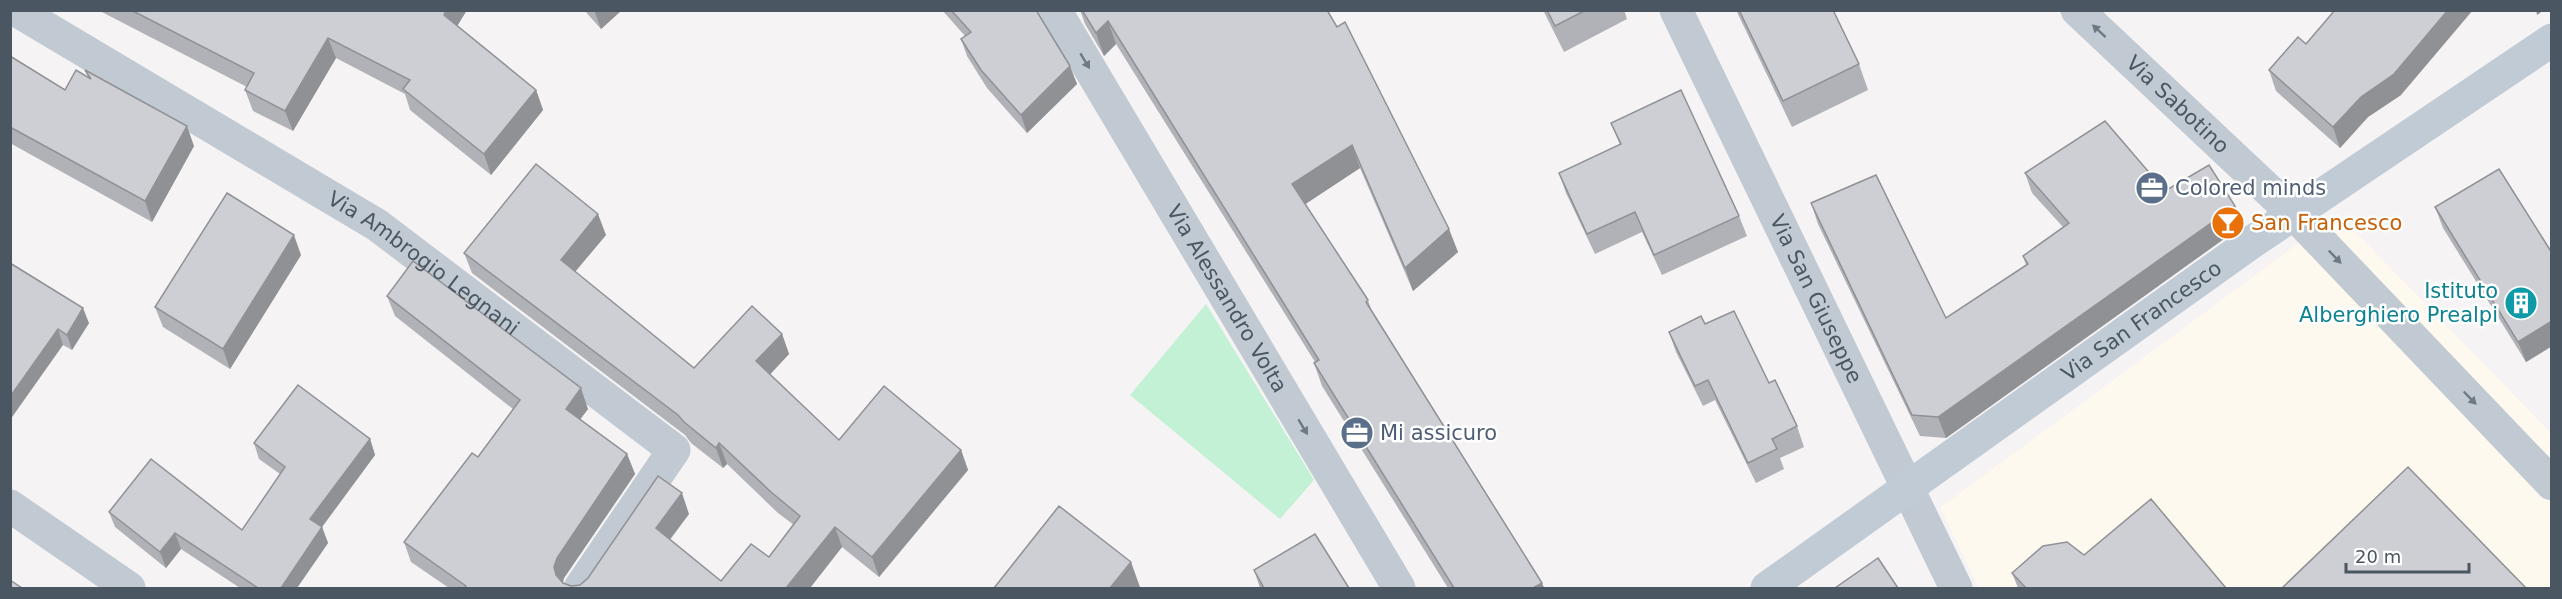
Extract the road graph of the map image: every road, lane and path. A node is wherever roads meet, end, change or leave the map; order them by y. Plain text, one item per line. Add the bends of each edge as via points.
1 (16, 10) edge
2 (1056, 10) edge
3 (1676, 10) edge
4 (2077, 10) edge
5 (2552, 40) edge
6 (2295, 215) junction
7 (2552, 484) edge
8 (1909, 489) junction
9 (10, 506) edge
10 (129, 588) edge
11 (580, 588) edge
12 (1399, 588) edge
13 (1767, 588) edge
14 (1956, 588) edge

1 - 11 street, Via Ambrogio Legnani via 377,225 674,450
2 -> 12 street, Via Alessandro Volta
3 - 8 street, Via San Giuseppe
6 -> 4 street, Via Sabotino
5 - 6 street, Via San Francesco
6 -> 7 street, Via Sabotino
6 - 8 street, Via San Francesco
8 - 13 street, Via San Francesco
8 - 14 street, Via San Giuseppe
9 - 10 street

